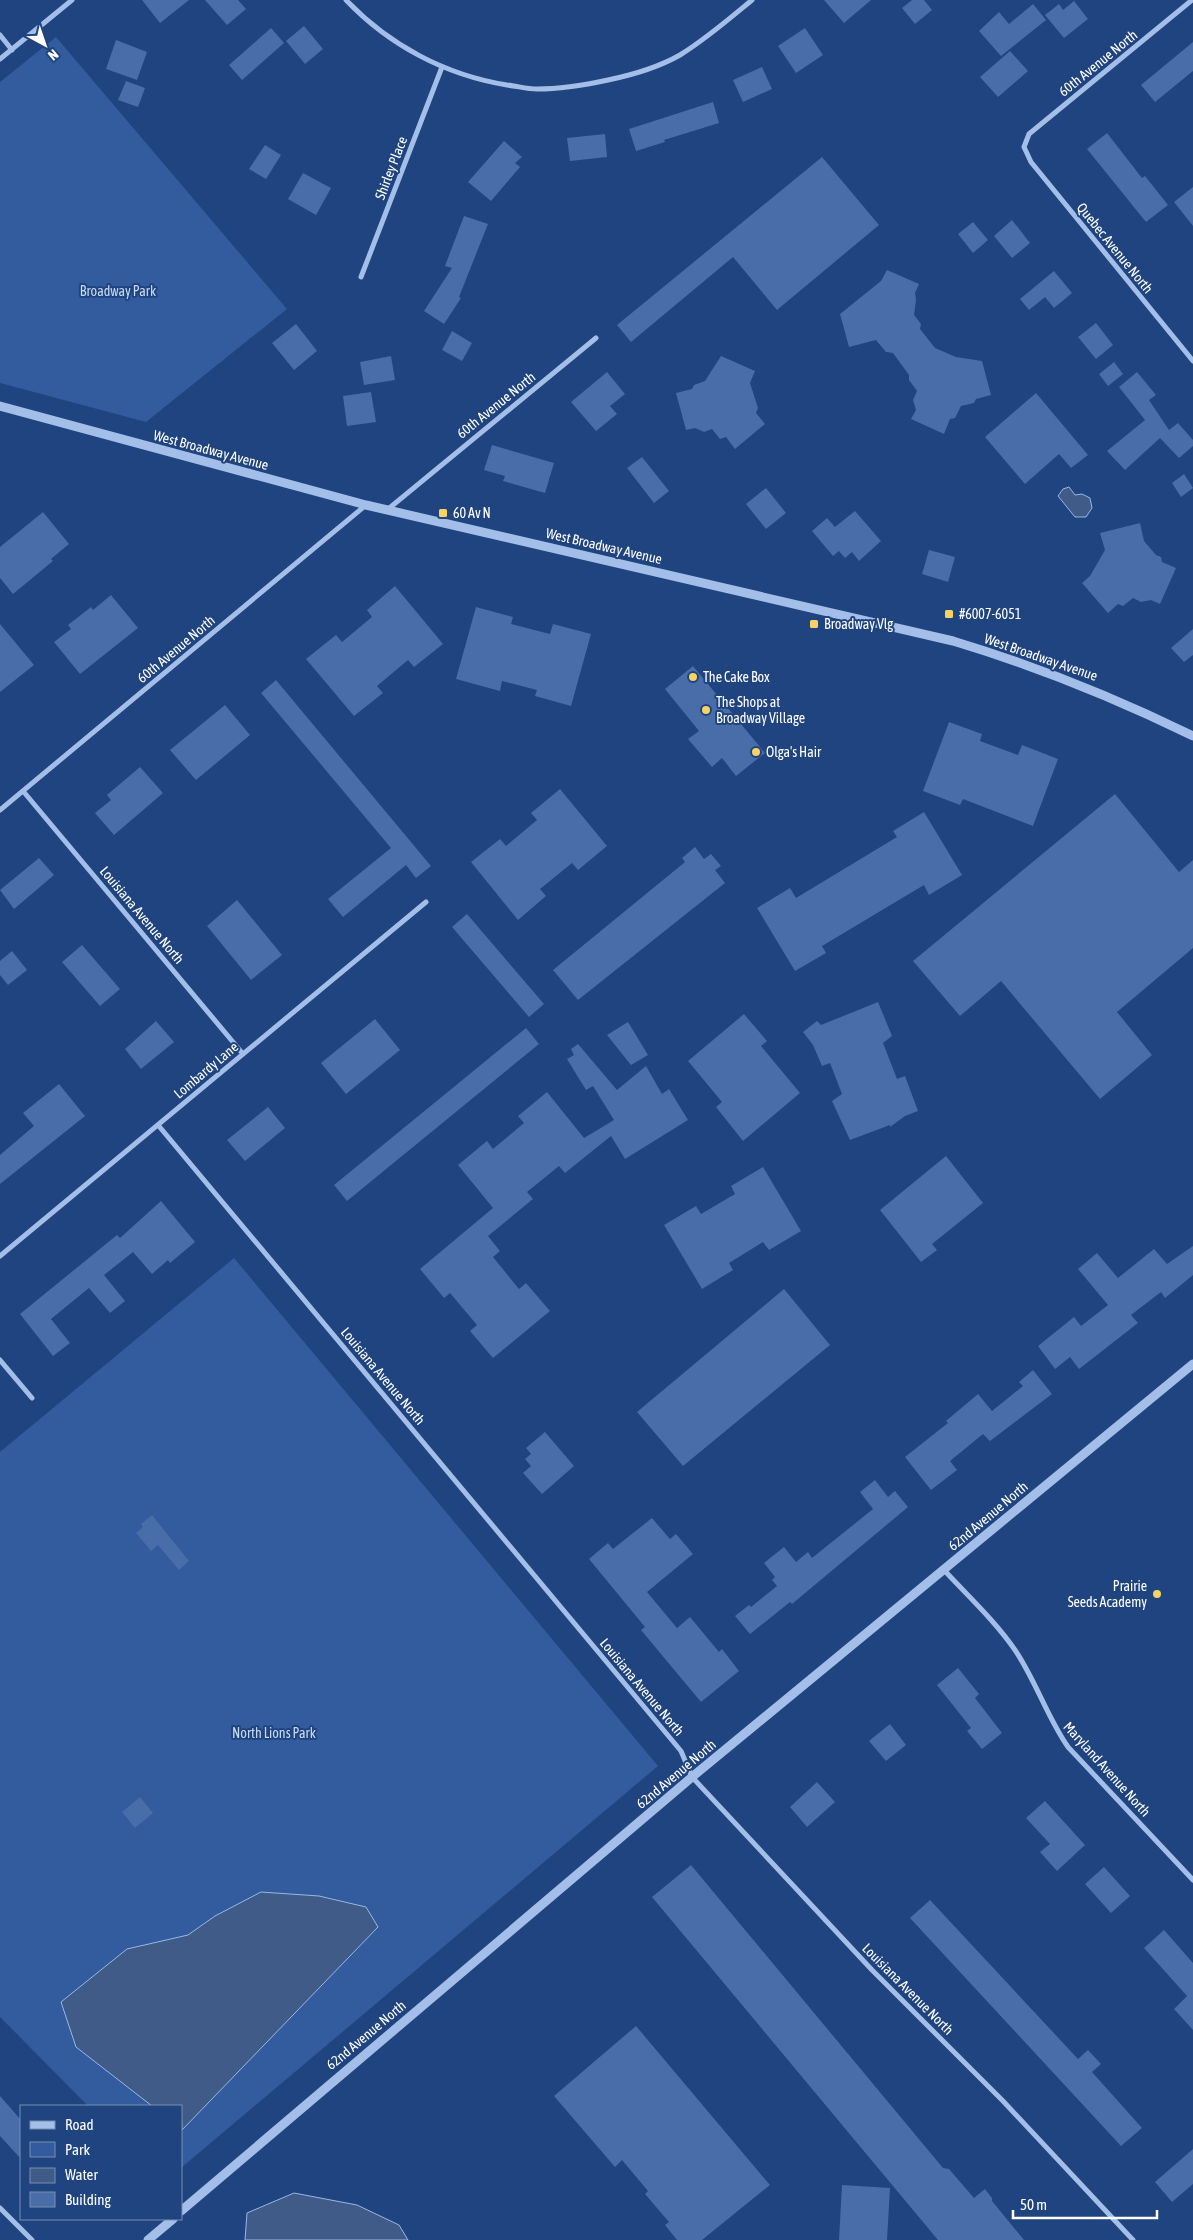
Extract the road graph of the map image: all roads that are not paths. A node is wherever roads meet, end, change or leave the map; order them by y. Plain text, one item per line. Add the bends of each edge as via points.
1 (72, 0) edge
2 (346, 0) edge
3 (752, 0) edge
4 (1192, 0) edge
5 (0, 35) edge
6 (12, 50) junction
7 (0, 59) edge
8 (442, 67) junction
9 (1024, 147) joint
10 (361, 277) dead end
11 (596, 338) dead end
12 (1193, 361) edge
13 (0, 406) edge
14 (366, 505) junction
15 (387, 510) junction
16 (1193, 736) edge
17 (23, 791) junction
18 (0, 810) edge
19 (426, 902) dead end
20 (243, 1054) junction
21 (158, 1124) junction
22 (0, 1256) edge
23 (0, 1360) edge
24 (1193, 1364) edge
25 (32, 1398) dead end
26 (944, 1570) junction
27 (692, 1777) junction
28 (1193, 1880) edge
29 (0, 2208) edge
30 (182, 2210) edge
31 (171, 2220) edge
32 (32, 2240) edge
33 (148, 2240) edge
34 (1133, 2240) edge

1 - 6 street
2 - 8 street via 367,22
3 - 8 street via 716,30 678,55 630,75 584,85 536,89 489,82
4 - 9 street, 60th Avenue North via 1029,134
5 - 6 street
6 - 7 street
8 - 10 street, Shirley Place
9 - 12 street, Quebec Avenue North via 1031,162
11 - 15 street, 60th Avenue North
13 - 14 street, West Broadway Avenue
14 - 15 street, West Broadway Avenue
14 - 17 street, 60th Avenue North
15 - 16 street, West Broadway Avenue via 953,642 1008,658 1099,692
17 - 18 street, 60th Avenue North
17 - 20 street, Louisiana Avenue North
19 - 20 street, Lombardy Lane
20 - 21 street, Lombardy Lane
21 - 22 street, Lombardy Lane
21 - 27 street, Louisiana Avenue North via 681,1751
23 - 25 street
24 - 26 street, 62nd Avenue North
26 - 27 street, 62nd Avenue North
26 - 28 street, Maryland Avenue North via 1014,1649 1053,1726 1068,1747
27 - 30 street, 62nd Avenue North
27 - 34 street, Louisiana Avenue North via 872,1970 997,2094
29 - 32 street
31 - 33 street

